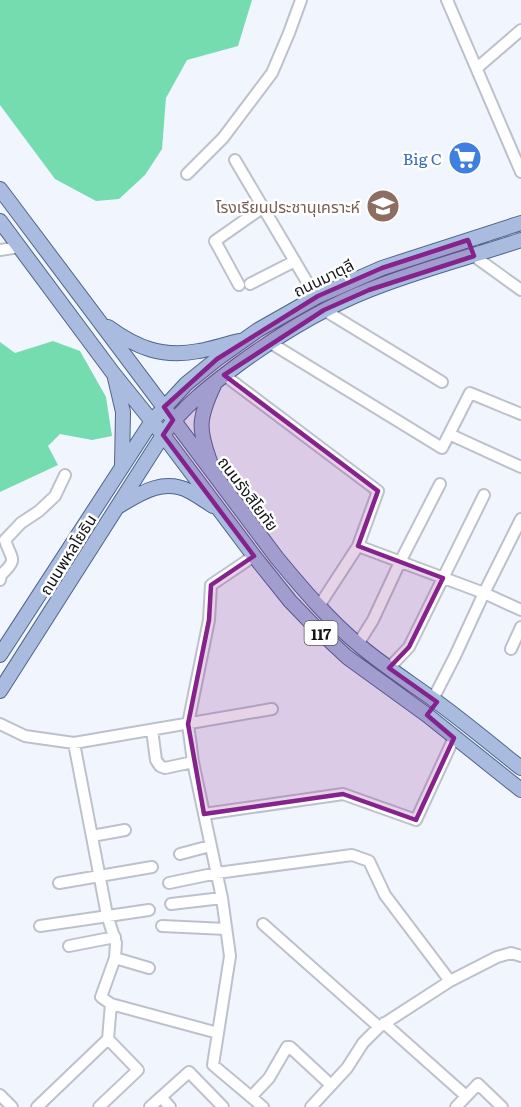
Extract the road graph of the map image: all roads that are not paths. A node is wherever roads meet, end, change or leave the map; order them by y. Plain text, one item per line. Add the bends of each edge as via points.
1 (301, 0) edge
2 (447, 0) edge
3 (521, 30) edge
4 (477, 68) junction
5 (235, 160) dead end
6 (521, 172) edge
7 (187, 174) dead end
8 (0, 189) edge
9 (262, 208) junction
10 (0, 221) edge
11 (521, 223) edge
12 (468, 240) junction
13 (521, 240) edge
14 (19, 247) junction
15 (0, 250) edge
16 (474, 256) junction
17 (295, 261) junction
18 (521, 290) edge
19 (316, 297) junction
20 (324, 310) junction
21 (96, 318) junction
22 (243, 340) junction
23 (269, 342) junction
24 (113, 373) junction
25 (220, 378) junction
26 (442, 382) dead end
27 (164, 407) junction
28 (521, 414) edge
29 (173, 420) junction
30 (152, 421) junction
31 (449, 434) junction
32 (163, 435) junction
33 (521, 467) edge
34 (122, 468) junction
35 (65, 475) dead end
36 (216, 477) junction
37 (440, 484) dead end
38 (484, 495) dead end
39 (116, 507) junction
40 (218, 508) junction
41 (521, 519) edge
42 (358, 546) junction
43 (254, 556) junction
44 (400, 562) junction
45 (0, 575) edge
46 (443, 578) junction
47 (0, 580) edge
48 (484, 593) junction
49 (319, 606) junction
50 (521, 610) edge
51 (521, 627) edge
52 (358, 644) junction
53 (511, 649) dead end
54 (0, 655) edge
55 (389, 668) junction
56 (0, 691) edge
57 (435, 700) junction
58 (272, 709) dead end
59 (427, 715) junction
60 (0, 724) edge
61 (188, 724) junction
62 (152, 730) junction
63 (454, 738) junction
64 (74, 743) junction
65 (193, 762) junction
66 (521, 768) edge
67 (521, 790) edge
68 (204, 814) junction
69 (125, 830) dead end
70 (92, 836) junction
71 (210, 846) junction
72 (180, 854) dead end
73 (152, 867) dead end
74 (217, 873) junction
75 (99, 877) junction
76 (59, 883) dead end
77 (169, 883) dead end
78 (222, 898) junction
79 (171, 904) dead end
80 (149, 910) dead end
81 (107, 915) junction
82 (263, 924) dead end
83 (40, 926) dead end
84 (162, 926) dead end
85 (226, 929) junction
86 (115, 937) junction
87 (69, 946) dead end
88 (521, 956) edge
89 (115, 958) junction
90 (149, 968) dead end
91 (450, 981) junction
92 (111, 1004) junction
93 (381, 1025) junction
94 (218, 1033) junction
95 (108, 1039) junction
96 (331, 1085) junction
97 (466, 1096) junction
98 (161, 1097) junction
99 (251, 1097) junction
100 (37, 1107) edge
101 (99, 1107) edge
102 (150, 1107) edge
103 (170, 1107) edge
104 (223, 1107) edge
105 (263, 1107) edge
106 (311, 1107) edge
107 (456, 1107) edge
108 (502, 1107) edge

1 - 7 street via 272,73 224,138
2 - 4 street
3 - 4 street
4 - 6 street
5 - 9 street
8 - 21 main road, ถนนรังสิโยทัย / 117
9 - 17 street
9 - 17 street via 215,241 245,285
10 - 14 main road, ถนนรังสิโยทัย / 117
11 - 12 main road, ถนนมาตุลี
12 - 16 main road
12 - 19 main road, ถนนมาตุลี via 382,267
13 - 16 main road, ถนนมาตุลี
14 - 15 street
14 - 24 main road, ถนนรังสิโยทัย / 117
16 - 18 street
16 - 20 main road, ถนนมาตุลี via 369,290
17 - 19 street
19 - 22 main road, ถนนมาตุลี
20 - 23 main road, ถนนมาตุลี
20 - 26 street
21 - 22 main road via 124,338 158,353 199,351
21 - 27 main road, ถนนรังสิโยทัย / 117
22 - 27 main road, ถนนมาตุลี via 186,384
23 - 25 main road, ถนนมาตุลี
23 - 31 street via 442,448
24 - 30 main road, ถนนรังสิโยทัย / 117
24 - 34 main road via 123,412
25 - 29 main road, ถนนมาตุลี
25 - 36 main road via 201,422
25 - 42 street via 378,491
27 - 29 main road, ถนนรังสิโยทัย / 117
27 - 30 main road, ถนนมาตุลี
28 - 31 street via 470,393
29 - 32 main road, ถนนพหลโยธิน
29 - 36 main road, ถนนรังสิโยทัย / 117
30 - 32 main road, ถนนรังสิโยทัย / 117
30 - 34 main road, ถนนพหลโยธิน
31 - 33 street
32 - 39 main road, ถนนพหลโยธิน
32 - 40 main road, ถนนรังสิโยทัย / 117
34 - 54 main road, ถนนพหลโยธิน
35 - 45 street via 55,496 5,540 12,561
36 - 49 main road, ถนนรังสิโยทัย / 117
37 - 44 street
38 - 46 street
39 - 40 main road via 159,486 188,490
39 - 56 main road, ถนนพหลโยธิน
40 - 43 main road, ถนนรังสิโยทัย / 117
41 - 48 street
42 - 44 street
42 - 49 street
43 - 59 main road, ถนนรังสิโยทัย / 117 via 290,601 347,657
43 - 61 street via 211,585 209,620
44 - 46 street
44 - 52 street
45 - 47 street
46 - 48 street
46 - 55 street via 409,647
48 - 50 street
48 - 57 street
49 - 52 main road, ถนนรังสิโยทัย / 117
51 - 53 street
52 - 55 main road, ถนนรังสิโยทัย / 117
55 - 57 main road, ถนนรังสิโยทัย / 117
57 - 59 main road
57 - 66 main road, ถนนรังสิโยทัย / 117
58 - 61 street
59 - 63 main road, ถนนรังสิโยทัย / 117
60 - 64 street via 25,736
61 - 62 street
61 - 65 street
62 - 64 street
62 - 65 street via 160,766
63 - 67 main road, ถนนรังสิโยทัย / 117
63 - 68 street via 416,820 343,794
64 - 70 street
65 - 68 street
68 - 71 street
69 - 70 street
70 - 75 street
71 - 72 street
71 - 74 street
73 - 75 street
74 - 77 street
74 - 78 street
74 - 91 street via 352,855 369,861 385,895
75 - 76 street
75 - 81 street
78 - 79 street
78 - 85 street
80 - 81 street
81 - 83 street
81 - 86 street
82 - 93 street
84 - 85 street
85 - 94 street via 230,956
86 - 87 street
86 - 89 street
88 - 91 street via 511,953 497,957
89 - 90 street
89 - 92 street via 101,997
91 - 93 street
92 - 94 street
92 - 95 street
93 - 96 street
93 - 97 street
94 - 99 street via 213,1065
95 - 100 street
95 - 101 street via 138,1070
96 - 99 street via 287,1047 269,1078
96 - 106 street
97 - 107 street
97 - 108 street via 478,1084
98 - 102 street
98 - 103 street
98 - 104 street via 189,1072
99 - 105 street

